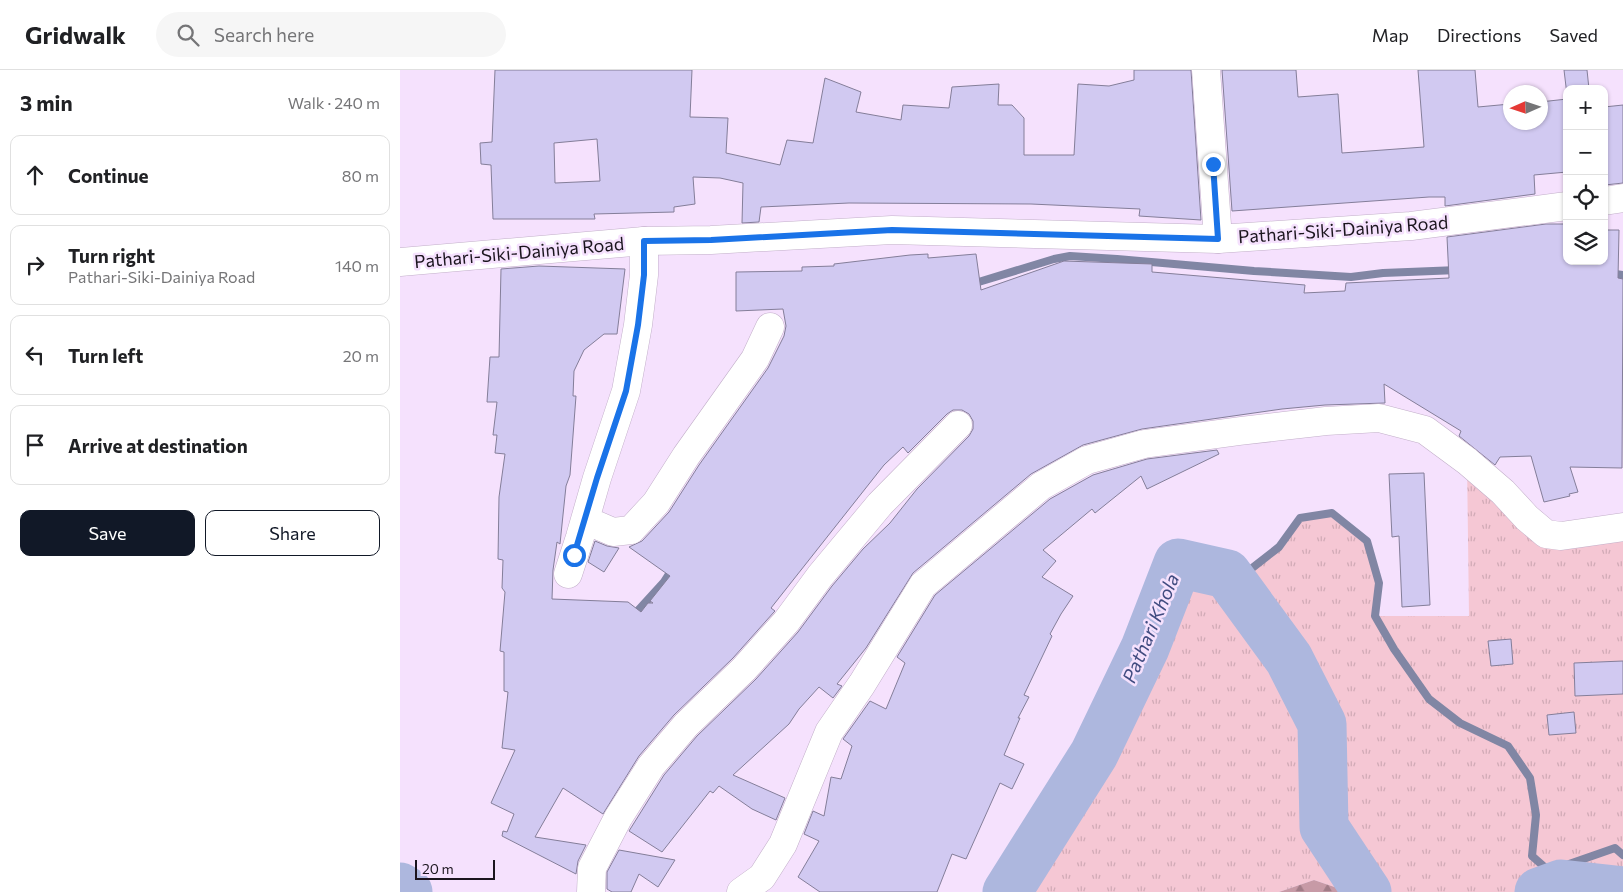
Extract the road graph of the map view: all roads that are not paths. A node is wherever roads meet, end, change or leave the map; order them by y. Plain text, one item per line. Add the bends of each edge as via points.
1 (1206, 70) edge
2 (1623, 198) edge
3 (1608, 200) edge
4 (1563, 207) edge
5 (1218, 239) junction
6 (644, 241) junction
7 (400, 262) edge
8 (770, 327) dead end
9 (958, 424) dead end
10 (585, 520) junction
11 (1623, 527) edge
12 (568, 574) dead end
13 (591, 892) edge
14 (741, 892) edge

1 - 5 street
2 - 3 street
4 - 5 street, Pathari-Siki-Dainiya Road via 1410,226
5 - 6 street, Pathari-Siki-Dainiya Road via 892,230
6 - 7 street, Pathari-Siki-Dainiya Road
6 - 10 street via 644,275 626,391
8 - 10 street via 755,359 656,503 631,530 614,532
9 - 13 street via 880,504 780,629 686,725 651,766 618,818 592,868
10 - 12 street
11 - 14 street via 1561,536 1546,534 1467,461 1425,430 1379,418 1326,421 1144,444 1087,460 1041,486 923,585 829,732 783,844 762,877

